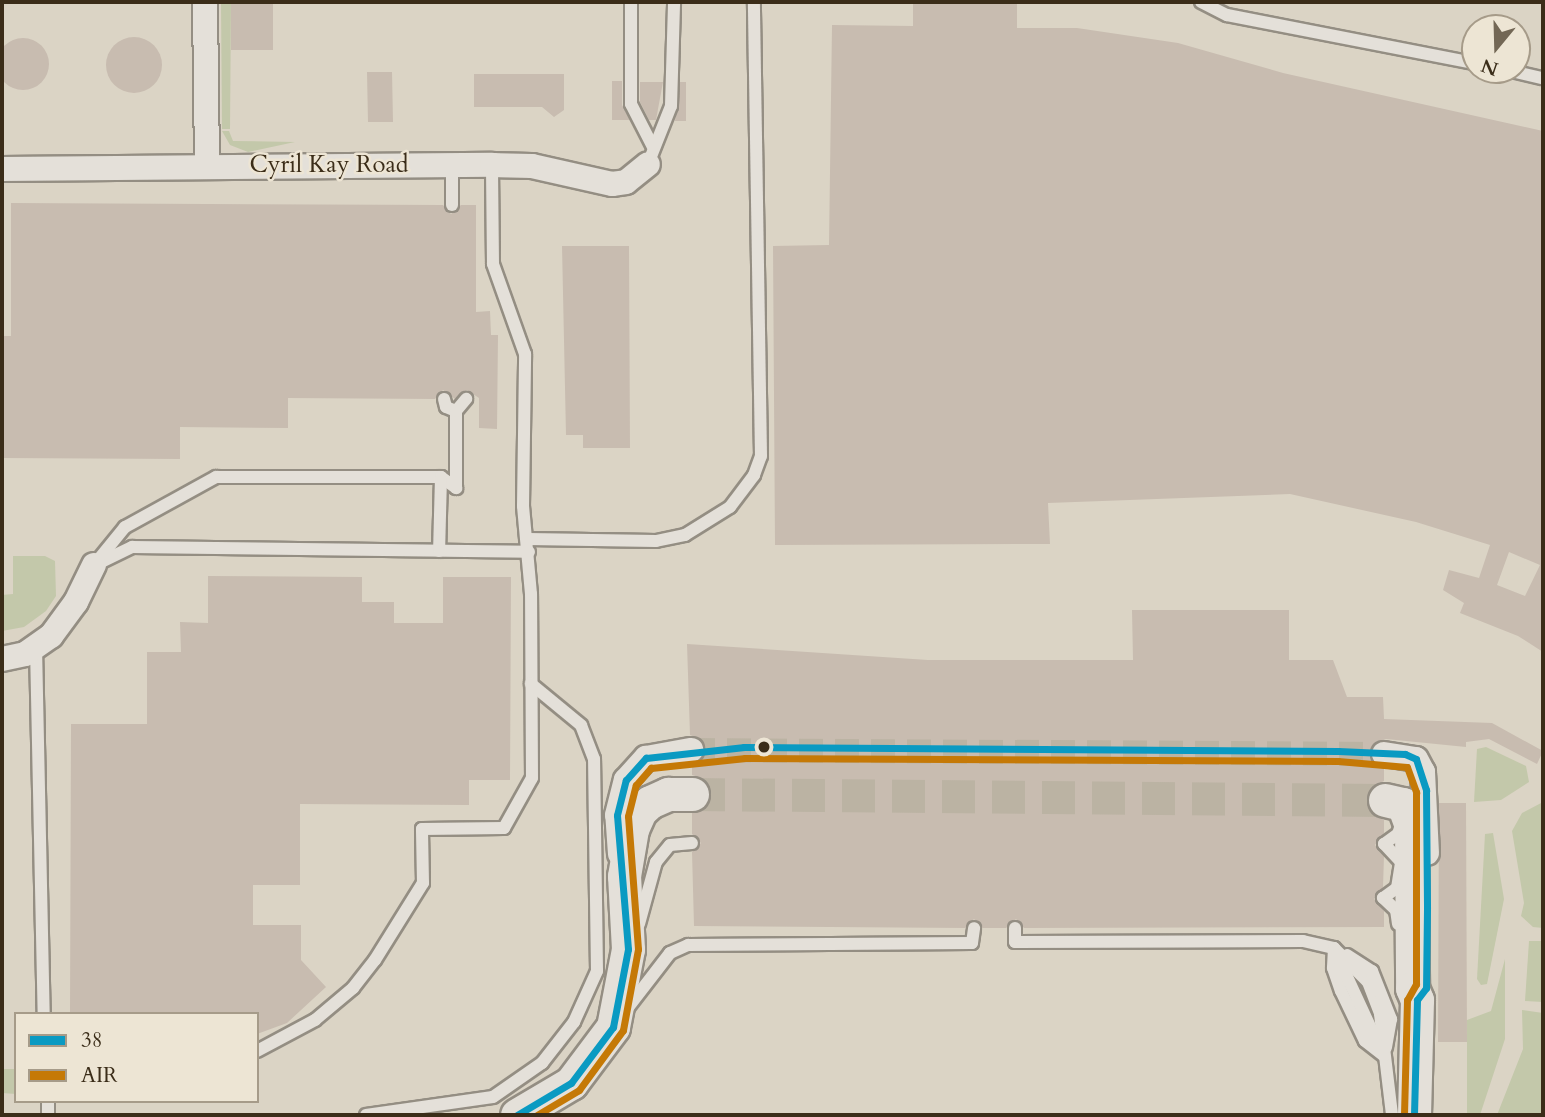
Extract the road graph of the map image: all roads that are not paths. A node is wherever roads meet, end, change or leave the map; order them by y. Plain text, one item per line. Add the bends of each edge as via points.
1 (205, 2) edge
2 (631, 2) edge
3 (674, 2) edge
4 (754, 2) edge
5 (1201, 2) edge
6 (1461, 60) edge
7 (650, 155) junction
8 (452, 165) junction
9 (492, 165) junction
10 (207, 166) junction
11 (2, 169) edge
12 (452, 205) dead end
13 (466, 398) dead end
14 (444, 399) dead end
15 (456, 411) junction
16 (441, 477) junction
17 (528, 545) junction
18 (439, 551) junction
19 (94, 565) junction
20 (36, 647) junction
21 (2, 659) edge
22 (531, 684) junction
23 (691, 750) tunnel mouth
24 (1384, 754) tunnel mouth
25 (692, 794) tunnel mouth
26 (1385, 800) joint
27 (692, 843) dead end
28 (974, 928) dead end
29 (1014, 928) dead end
30 (1334, 948) junction
31 (628, 949) junction
32 (1414, 985) junction
33 (44, 1012) edge
34 (613, 1027) junction
35 (259, 1050) edge
36 (1384, 1056) junction
37 (366, 1115) edge
38 (516, 1115) edge
39 (1392, 1115) edge
40 (1414, 1115) edge

1 - 10 street
2 - 7 lane via 631,104
3 - 7 lane via 671,106
4 - 17 lane via 761,456 754,475 730,507 685,535 656,541
5 - 6 lane via 1227,15
7 - 9 street, Cyril Kay Road via 626,182 612,184 532,166
8 - 9 street, Cyril Kay Road
8 - 10 street, Cyril Kay Road
8 - 12 lane
9 - 17 lane via 493,264 525,354 523,506
10 - 11 street, Cyril Kay Road
13 - 15 lane
14 - 15 lane via 446,407
15 - 16 lane via 456,488
16 - 18 lane
16 - 19 lane via 216,477 125,527
17 - 18 lane
17 - 22 lane
18 - 19 lane via 132,547
19 - 20 street via 63,622
20 - 21 street
20 - 33 lane
22 - 35 lane via 532,778 504,828 422,829 423,883 375,960 353,988 315,1020
22 - 37 lane via 581,725 594,759 597,971 575,1022 542,1063 493,1097
23 - 31 street via 646,758 626,780 620,796 617,815
24 - 32 street via 1416,759 1426,790 1426,988
25 - 31 street via 668,794 650,802 632,829 624,864
26 - 32 street via 1404,804 1411,826
26 - 32 lane via 1397,810 1401,823 1398,834 1384,844 1399,857 1401,875 1397,888 1383,898 1396,910 1399,949
27 - 31 lane via 670,845 656,862
28 - 34 lane via 972,943 688,945 670,953
29 - 30 lane via 1015,942 1303,942
30 - 36 lane via 1333,968 1364,1041
30 - 36 lane via 1368,982 1380,1014
31 - 34 street
32 - 40 street
34 - 38 street via 570,1083
36 - 39 lane

